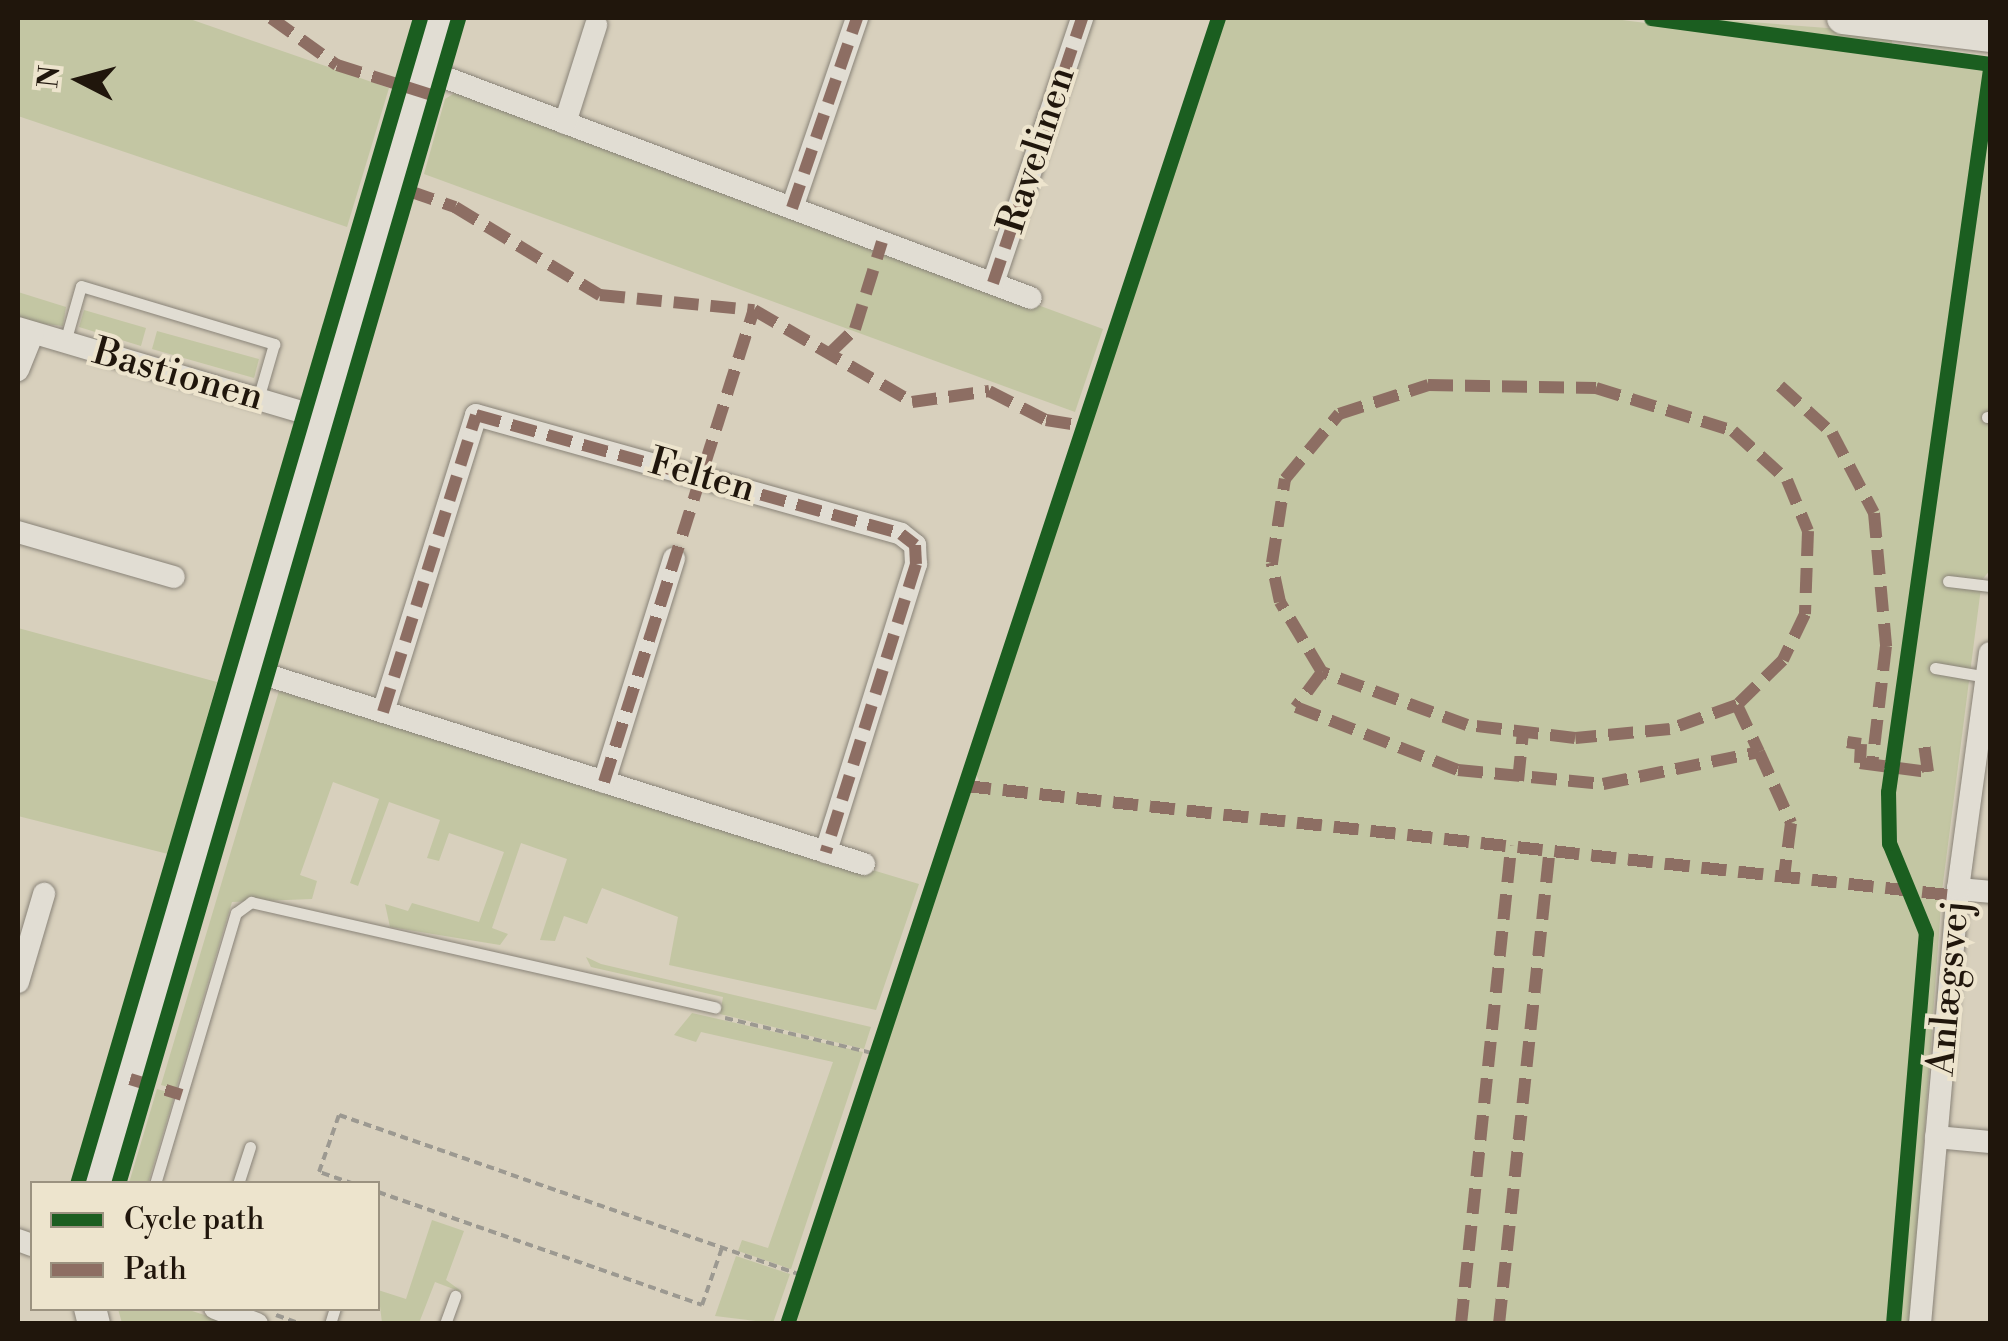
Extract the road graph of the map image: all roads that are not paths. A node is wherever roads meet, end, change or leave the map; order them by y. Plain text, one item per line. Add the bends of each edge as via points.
1 (440, 18) edge
2 (857, 18) edge
3 (1082, 18) edge
4 (1844, 18) edge
5 (1904, 22) edge
6 (596, 25) dead end
7 (1990, 36) edge
8 (425, 70) junction
9 (565, 123) junction
10 (792, 208) junction
11 (993, 284) junction
12 (1031, 298) dead end
13 (25, 331) edge
14 (64, 342) junction
15 (18, 370) edge
16 (258, 399) junction
17 (322, 418) junction
18 (18, 532) edge
19 (674, 559) dead end
20 (174, 577) dead end
21 (1948, 581) dead end
22 (1990, 586) edge
23 (1989, 665) edge
24 (1935, 668) dead end
25 (251, 670) junction
26 (383, 712) junction
27 (604, 782) junction
28 (826, 852) junction
29 (864, 864) dead end
30 (1958, 889) junction
31 (1990, 892) edge
32 (44, 894) dead end
33 (18, 982) edge
34 (715, 1007) road end
35 (1936, 1138) junction
36 (1990, 1142) edge
37 (250, 1147) dead end
38 (100, 1181) edge
39 (156, 1181) edge
40 (239, 1181) edge
41 (455, 1296) dead end
42 (222, 1311) edge
43 (257, 1324) edge
44 (445, 1324) edge
45 (1920, 1324) edge

1 - 8 street
2 - 10 street
3 - 11 street, Ravelinen
4 - 5 street
5 - 7 street
6 - 9 street
8 - 9 street, Ravelinen
8 - 17 street
9 - 10 street, Ravelinen
10 - 11 street, Ravelinen
11 - 12 street, Ravelinen
13 - 14 street, Bastionen
13 - 15 street, Bastionen
14 - 16 street, Bastionen
14 - 16 lane via 81,286 274,344
16 - 17 street, Bastionen
17 - 25 street
18 - 20 street
19 - 27 street
21 - 22 lane
23 - 24 lane
23 - 30 street, Anlægsvej
25 - 26 street
25 - 38 street
26 - 27 street
26 - 28 street, Felten via 476,415 901,534 915,545 916,564
27 - 28 street
28 - 29 street
30 - 31 street
30 - 35 street, Anlægsvej
32 - 33 street
34 - 39 lane via 251,902 236,912
35 - 36 street
35 - 45 street, Anlægsvej
37 - 40 lane
41 - 44 lane
42 - 43 street

